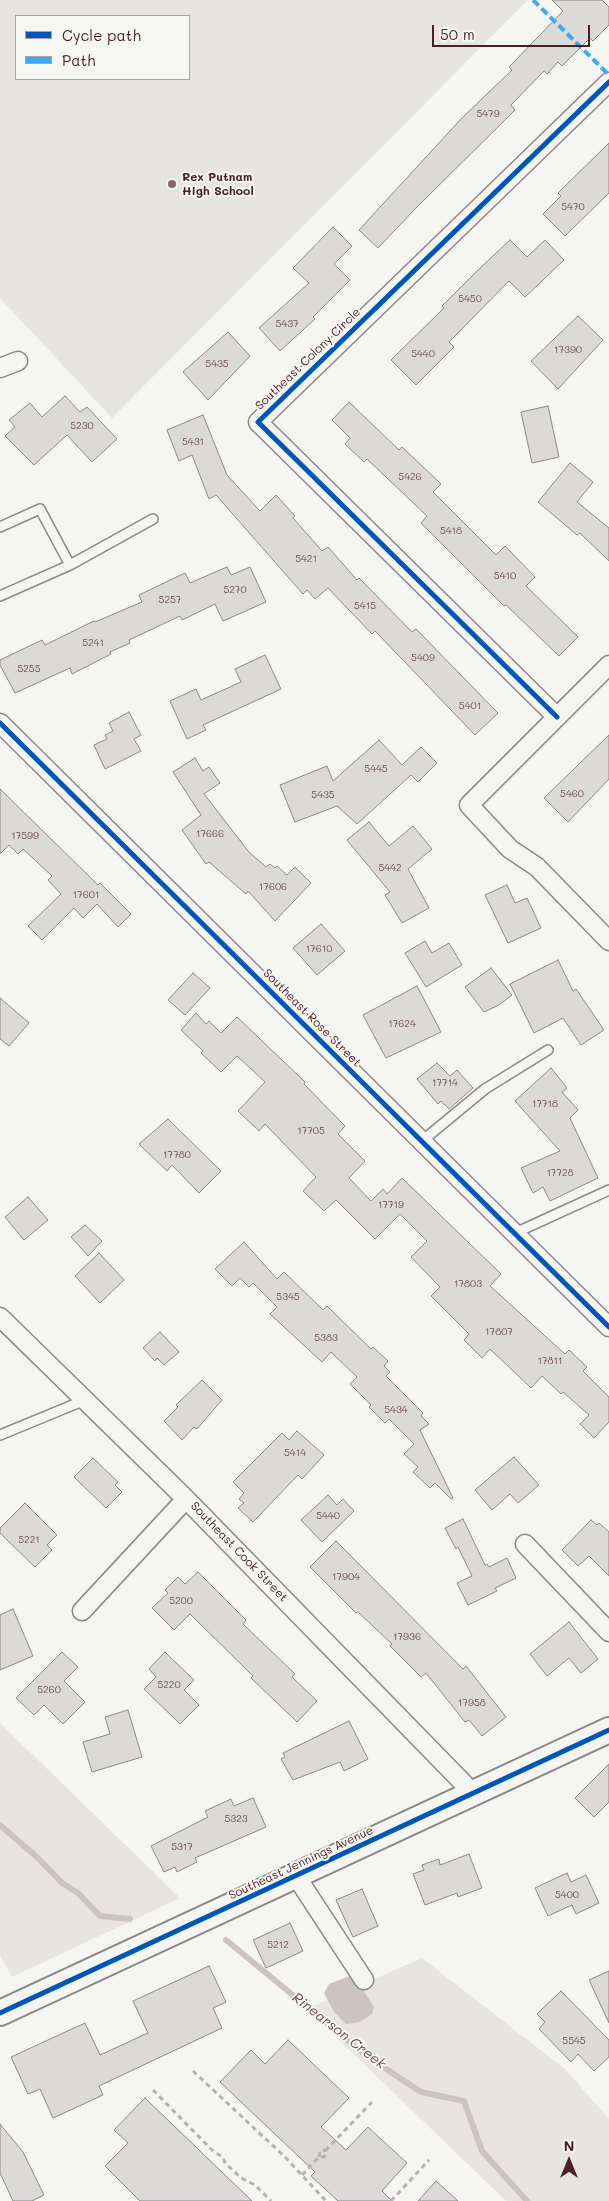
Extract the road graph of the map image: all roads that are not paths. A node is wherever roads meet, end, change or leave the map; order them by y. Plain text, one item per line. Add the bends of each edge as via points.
1 (609, 82) edge
2 (18, 361) dead end
3 (0, 368) edge
4 (154, 519) dead end
5 (0, 527) edge
6 (70, 565) junction
7 (0, 596) edge
8 (609, 665) edge
9 (556, 717) junction
10 (0, 723) edge
11 (609, 941) edge
12 (548, 1050) dead end
13 (422, 1141) junction
14 (609, 1190) edge
15 (515, 1233) junction
16 (0, 1317) edge
17 (609, 1327) edge
18 (86, 1400) junction
19 (0, 1435) edge
20 (186, 1499) junction
21 (524, 1544) dead end
22 (82, 1611) dead end
23 (609, 1632) edge
24 (609, 1730) edge
25 (473, 1793) junction
26 (296, 1876) junction
27 (364, 1980) dead end
28 (0, 2012) edge

1 - 9 street, Southeast Colony Circle via 258,422
2 - 3 street
4 - 6 lane
5 - 6 lane via 40,509
6 - 7 lane
8 - 9 street
9 - 11 street via 469,806 510,849 537,867
10 - 13 street, Southeast Rose Street
12 - 13 lane via 485,1089
13 - 15 street, Southeast Rose Street
14 - 15 lane
15 - 17 street, Southeast Rose Street
16 - 18 street, Southeast Cook Street
18 - 19 lane
18 - 20 street, Southeast Cook Street
20 - 22 street
20 - 25 street, Southeast Cook Street
21 - 23 street
24 - 25 main road, Southeast Jennings Avenue
25 - 26 main road, Southeast Jennings Avenue
26 - 27 street
26 - 28 main road, Southeast Jennings Avenue

